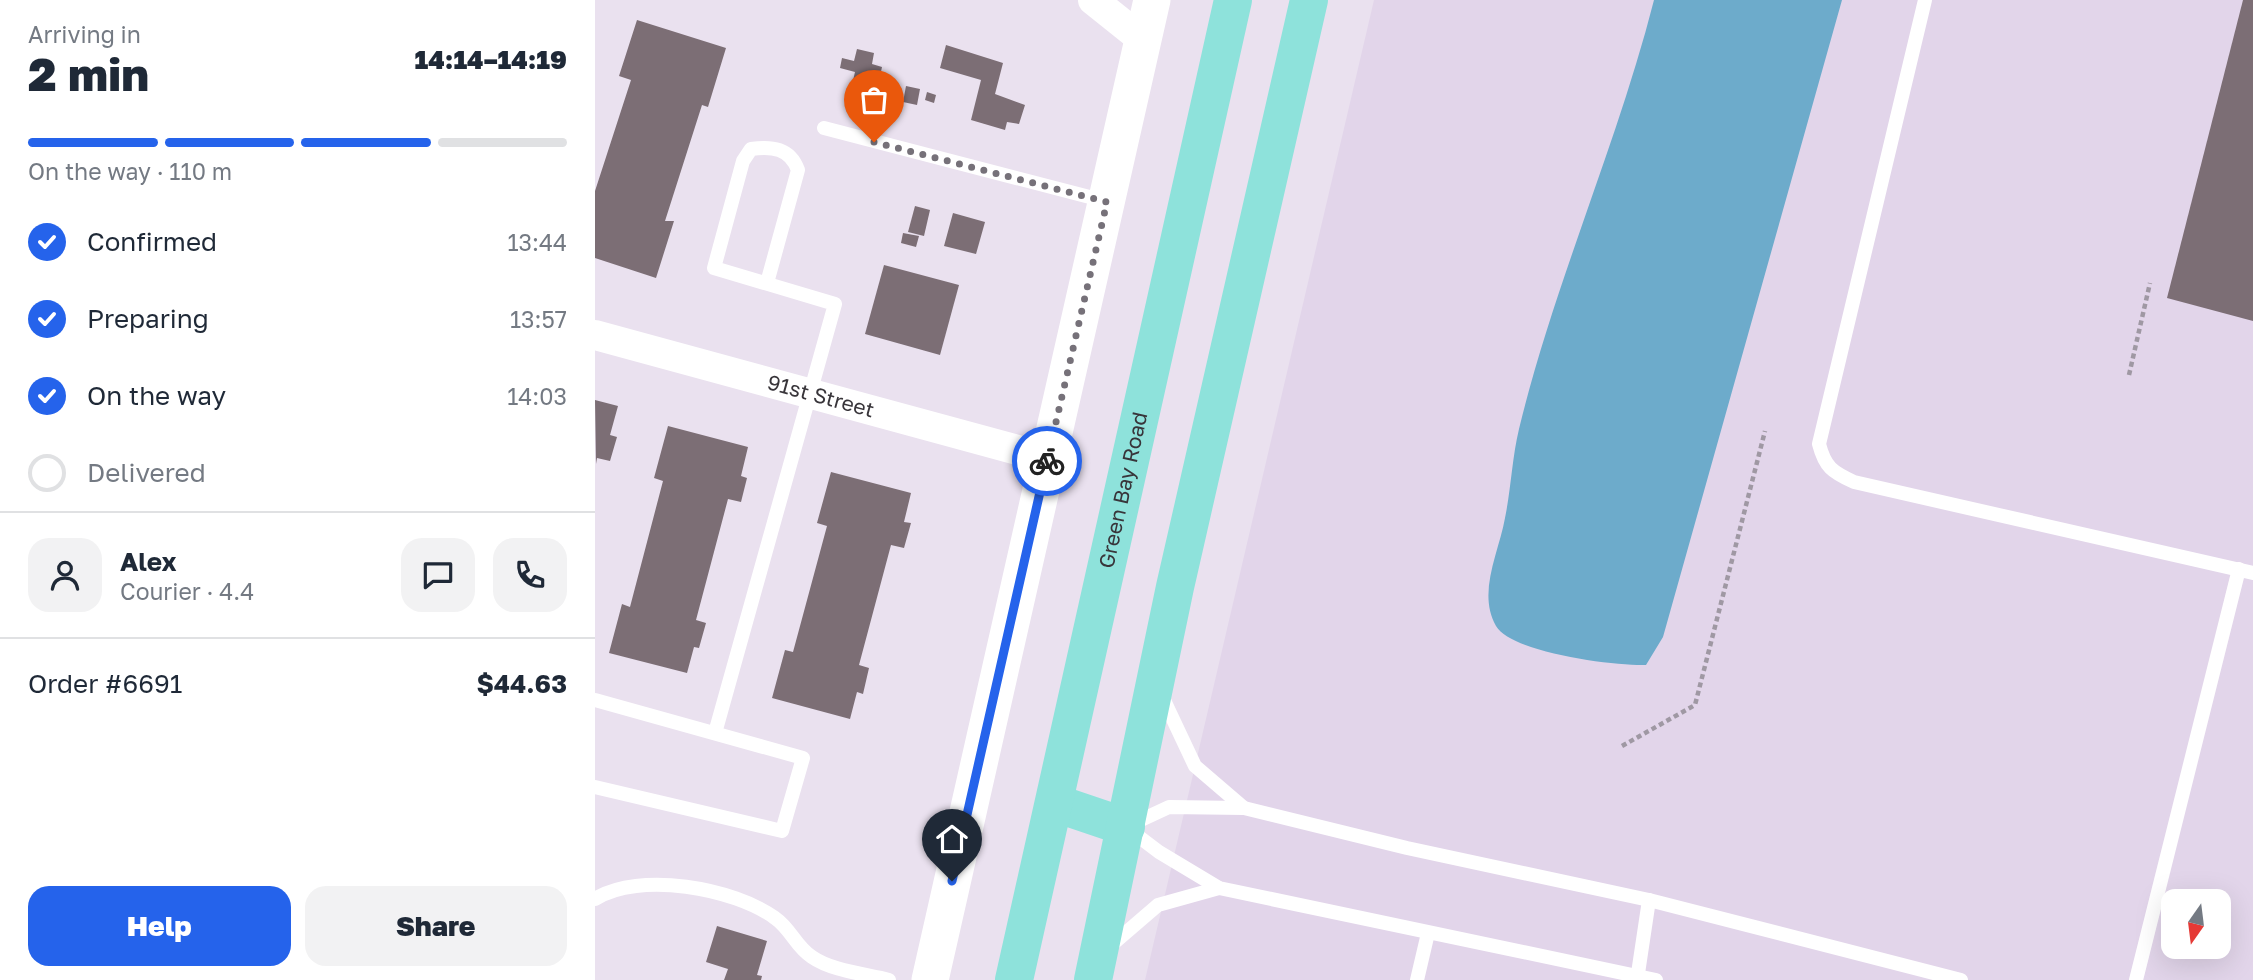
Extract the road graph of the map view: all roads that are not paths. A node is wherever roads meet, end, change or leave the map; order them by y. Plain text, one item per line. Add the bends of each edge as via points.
1 (1093, 0) edge
2 (1152, 0) edge
3 (1233, 0) edge
4 (1309, 0) edge
5 (1924, 0) edge
6 (1143, 40) junction
7 (824, 128) dead end
8 (1107, 202) junction
9 (767, 283) junction
10 (595, 335) edge
11 (812, 394) junction
12 (1048, 458) junction
13 (2246, 571) edge
14 (1157, 686) junction
15 (595, 700) edge
16 (716, 733) junction
17 (595, 787) edge
18 (1055, 803) junction
19 (1244, 808) junction
20 (1126, 827) junction
21 (1219, 888) junction
22 (595, 899) edge
23 (1649, 900) junction
24 (1428, 933) junction
25 (1096, 968) edge
26 (1637, 978) edge
27 (889, 980) edge
28 (930, 980) edge
29 (1014, 980) edge
30 (1417, 980) edge
31 (1656, 980) edge
32 (1961, 980) edge
33 (2136, 980) edge

1 - 6 street
2 - 6 street
3 - 18 main road, Green Bay Road
4 - 14 main road via 1178,574
5 - 13 lane via 1819,444 1823,462 1830,471 1854,482
6 - 8 street
7 - 8 lane
8 - 12 street
9 - 9 lane via 714,268 743,161 751,149 766,147 783,150 798,170
9 - 11 lane via 835,304
10 - 11 street, 91st Street
11 - 12 street, 91st Street
11 - 16 lane
12 - 28 street
13 - 33 lane
14 - 19 lane via 1195,766
14 - 20 main road
15 - 16 lane
16 - 17 lane via 803,758 782,831
18 - 20 main road
18 - 29 main road, Green Bay Road
19 - 20 lane via 1169,807
19 - 23 lane
20 - 21 lane
20 - 25 main road
21 - 24 lane
21 - 25 lane via 1158,905
22 - 27 lane via 626,885 654,884 719,895 774,917 813,958
23 - 26 lane
23 - 32 lane
24 - 26 lane
24 - 30 lane
26 - 31 lane

